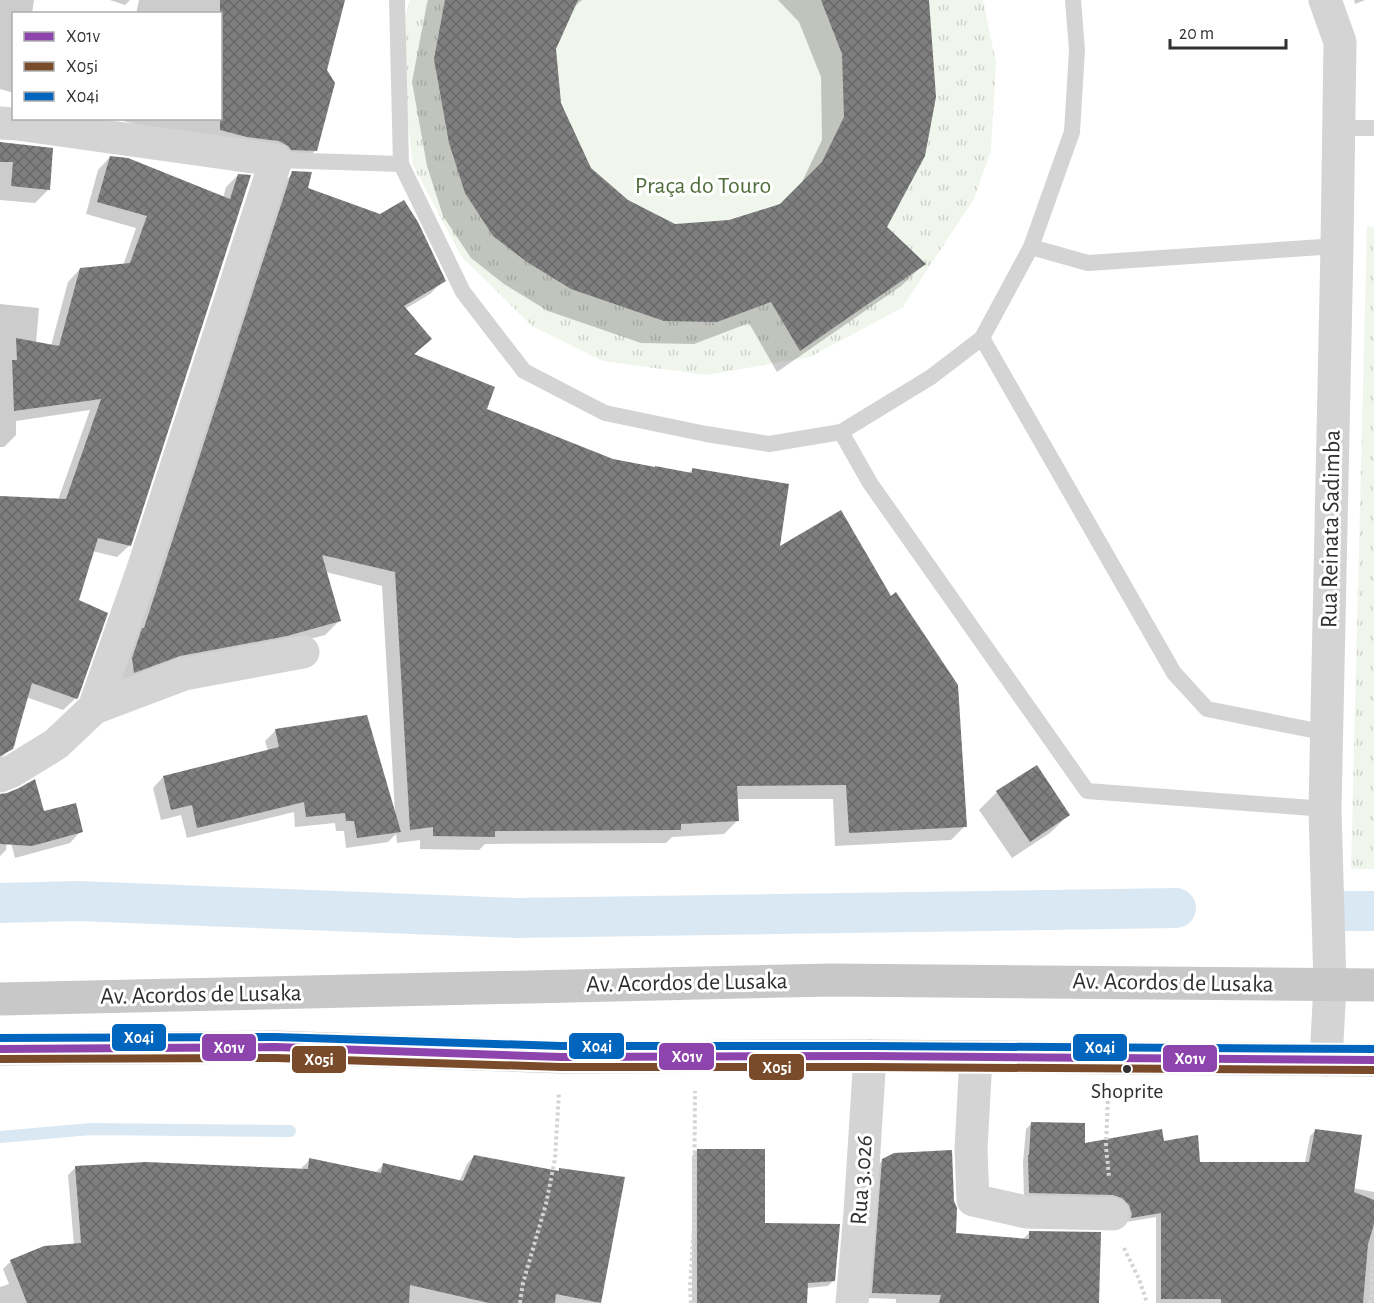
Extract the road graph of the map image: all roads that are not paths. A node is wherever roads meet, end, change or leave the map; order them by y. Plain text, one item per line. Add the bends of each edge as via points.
1 (397, 0) edge
2 (1073, 0) edge
3 (1325, 0) edge
4 (0, 123) edge
5 (1340, 128) junction
6 (1374, 128) edge
7 (276, 160) junction
8 (400, 164) junction
9 (1337, 246) junction
10 (1031, 247) junction
11 (982, 338) junction
12 (841, 432) junction
13 (303, 652) dead end
14 (94, 708) junction
15 (1327, 733) junction
16 (0, 776) edge
17 (1325, 809) junction
18 (1330, 985) junction
19 (1374, 985) edge
20 (0, 999) edge
21 (0, 1049) edge
22 (870, 1056) junction
23 (976, 1057) junction
24 (1326, 1060) junction
25 (1374, 1060) edge
26 (1113, 1214) dead end
27 (852, 1303) edge

1 - 8 lane
2 - 10 lane via 1077,50 1072,132
3 - 5 street, Rua Reinata Sadimba via 1340,42
4 - 7 street
5 - 6 lane
5 - 9 street, Rua Reinata Sadimba
7 - 8 lane
7 - 14 street
8 - 12 lane via 463,292 524,371 604,413 706,434 769,444
9 - 10 lane via 1088,263
9 - 15 street, Rua Reinata Sadimba
10 - 11 lane
11 - 12 lane via 931,377
11 - 15 lane via 1174,673 1207,709
12 - 17 lane via 870,483 1087,791
13 - 14 street via 184,674
14 - 16 street via 56,744
15 - 17 street, Rua Reinata Sadimba
17 - 18 street, Rua Reinata Sadimba
18 - 19 main road, Av. Acordos de Lusaka
18 - 20 main road, Av. Acordos de Lusaka via 831,980
18 - 24 street, Rua Reinata Sadimba
21 - 22 main road via 276,1047 561,1057
22 - 23 main road
22 - 27 street, Rua 3.026
23 - 24 main road
23 - 26 street via 971,1149 973,1200 1026,1212
24 - 25 main road

